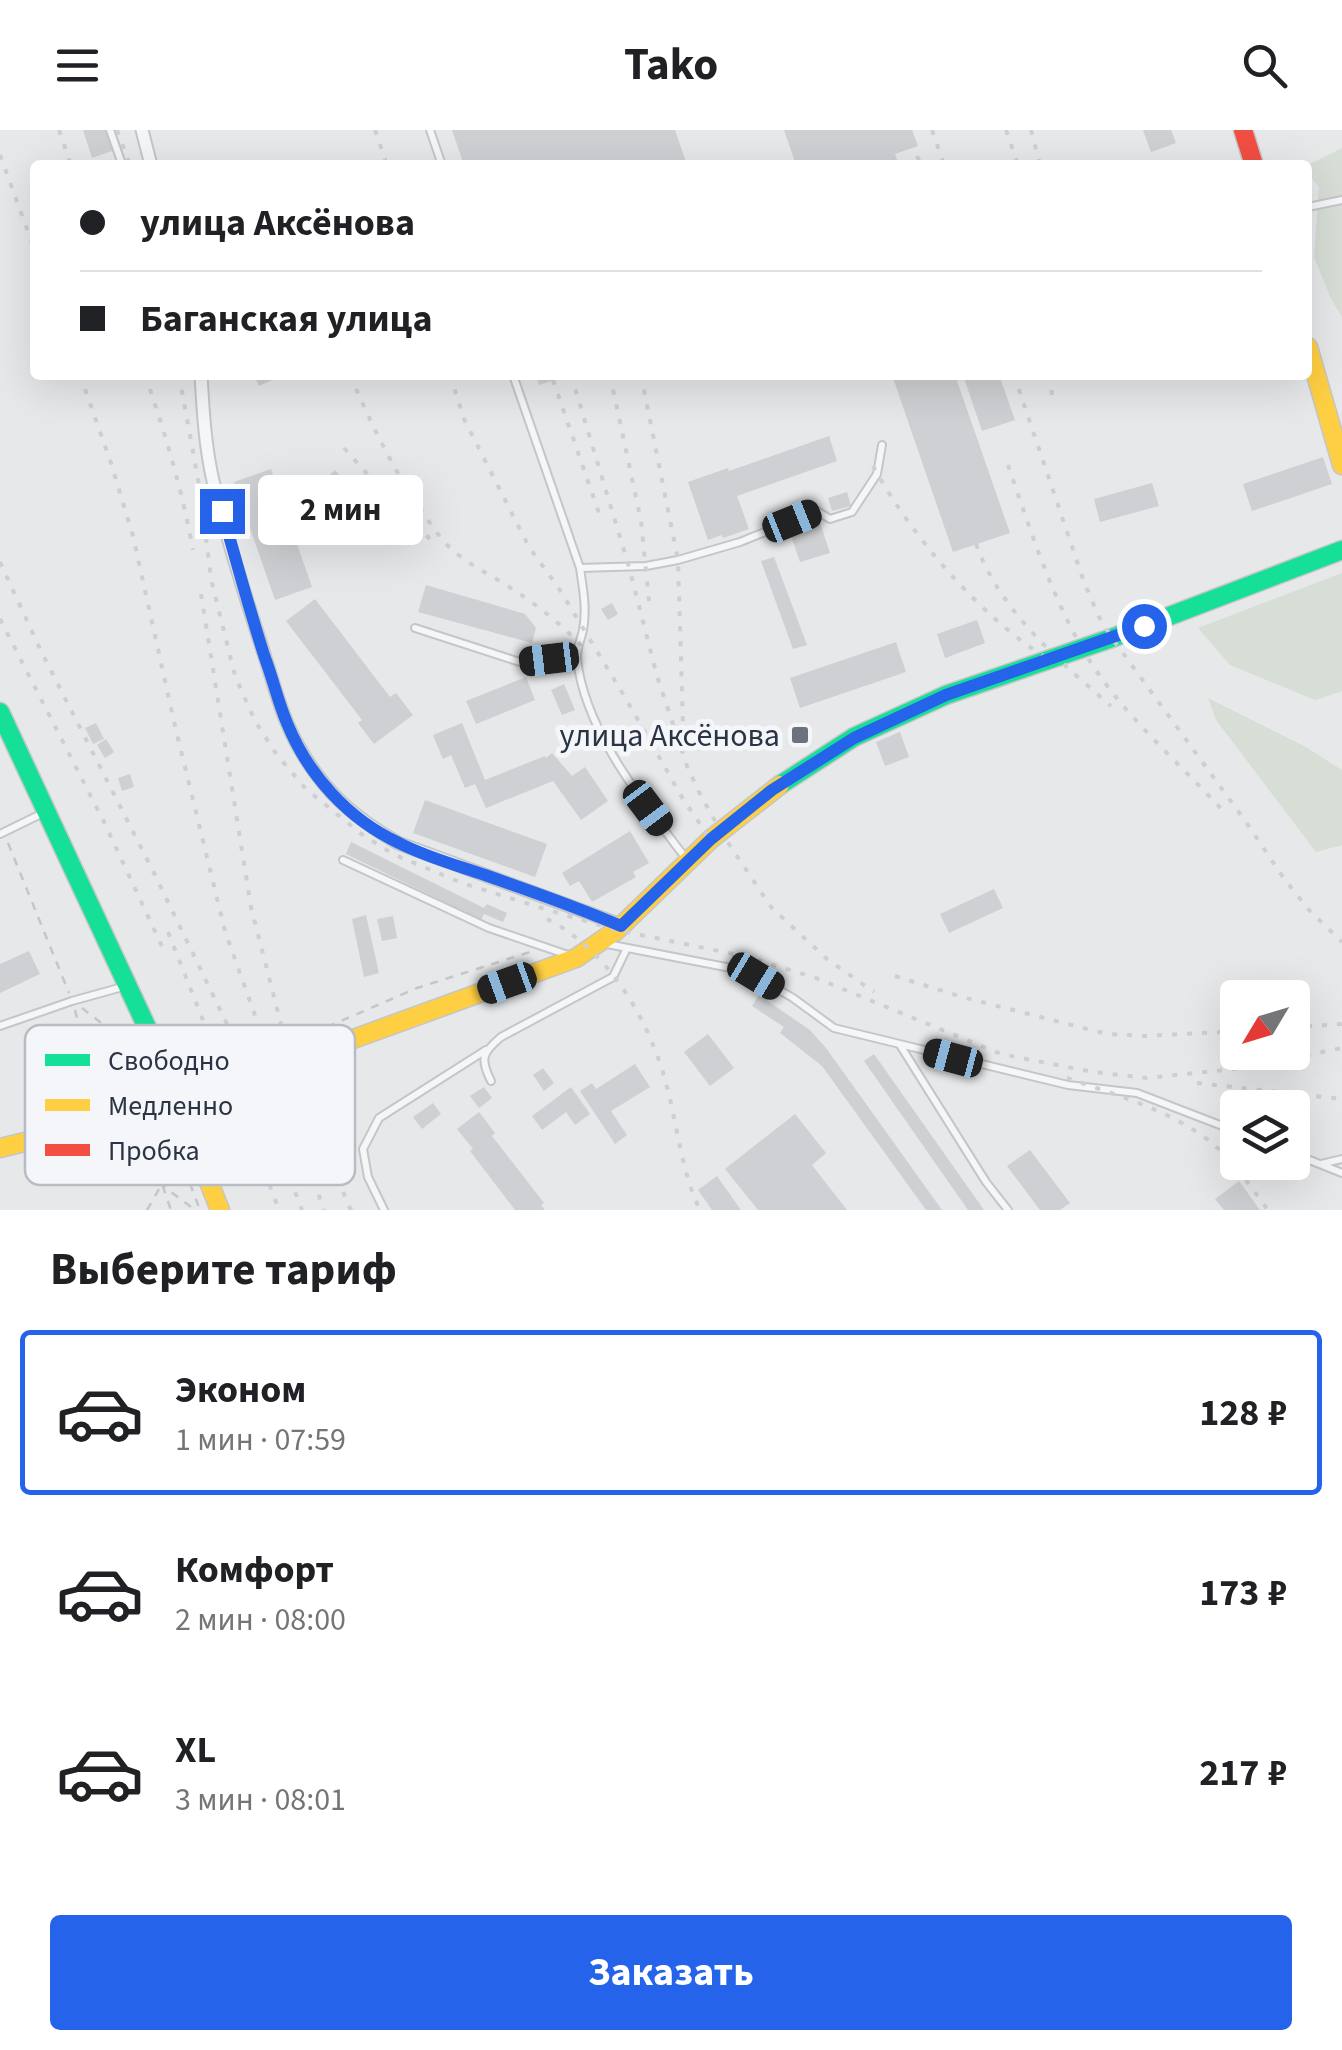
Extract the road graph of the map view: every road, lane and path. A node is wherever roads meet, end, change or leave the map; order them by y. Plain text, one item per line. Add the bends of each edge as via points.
1 (110, 130) edge
2 (142, 130) edge
3 (430, 130) edge
4 (1243, 130) edge
5 (121, 160) edge
6 (150, 160) edge
7 (440, 160) edge
8 (1252, 160) edge
9 (1342, 200) edge
10 (1312, 206) edge
11 (1312, 361) edge
12 (201, 380) edge
13 (515, 380) edge
14 (882, 445) dead end
15 (1342, 465) edge
16 (1342, 550) edge
17 (580, 568) junction
18 (415, 628) dead end
19 (576, 653) junction
20 (0, 712) edge
21 (46, 812) junction
22 (2, 833) edge
23 (343, 860) dead end
24 (688, 862) junction
25 (621, 926) junction
26 (601, 943) junction
27 (546, 947) junction
28 (627, 948) junction
29 (576, 958) junction
30 (128, 986) junction
31 (72, 1001) junction
32 (78, 1025) edge
33 (103, 1025) edge
34 (145, 1025) edge
35 (333, 1025) edge
36 (0, 1026) edge
37 (355, 1038) edge
38 (900, 1044) junction
39 (486, 1050) junction
40 (491, 1081) dead end
41 (1220, 1125) edge
42 (25, 1143) edge
43 (0, 1148) edge
44 (1310, 1160) edge
45 (1342, 1160) edge
46 (1320, 1164) junction
47 (1342, 1173) edge
48 (161, 1185) edge
49 (162, 1185) edge
50 (163, 1185) edge
51 (189, 1185) edge
52 (210, 1185) edge
53 (147, 1210) edge
54 (171, 1210) edge
55 (198, 1210) edge
56 (220, 1210) edge
57 (384, 1210) edge
58 (1008, 1210) edge

1 - 5 lane
2 - 6 street
3 - 7 lane
4 - 8 street
9 - 10 lane
11 - 15 street
12 - 25 street via 212,479 249,609 287,722 324,786 398,843
13 - 17 lane
14 - 17 lane via 877,474 852,512 830,519 817,511 664,564
16 - 24 street via 946,695 854,738 772,790
17 - 19 lane via 584,629
18 - 19 lane via 523,662
19 - 24 lane via 597,724
20 - 21 street
21 - 22 lane
21 - 30 street
22 - 31 path
23 - 27 lane
24 - 25 street
25 - 26 street
26 - 28 lane
26 - 29 street
27 - 29 lane
27 - 35 path, bridge via 417,988
28 - 38 lane via 756,976 834,1028
28 - 39 lane via 614,977
29 - 37 street, bridge
30 - 31 lane
30 - 34 street
31 - 32 path, bridge
31 - 33 path
31 - 36 lane
38 - 41 lane via 1068,1086 1137,1092
38 - 58 lane
39 - 40 lane via 483,1065
39 - 57 lane via 380,1118 364,1149
42 - 43 street
44 - 46 lane
45 - 46 lane
46 - 47 lane
48 - 53 path
49 - 54 path
50 - 55 path
51 - 55 path
52 - 56 street

